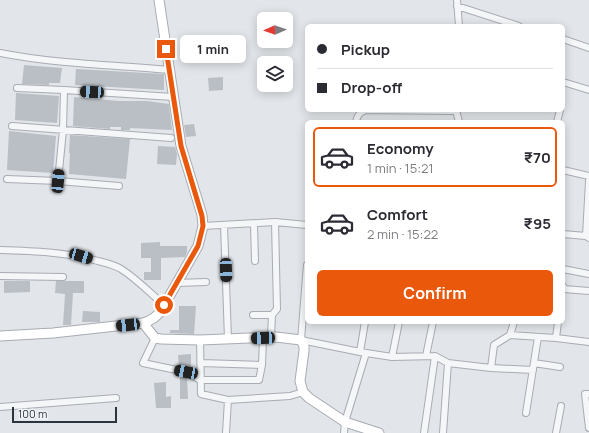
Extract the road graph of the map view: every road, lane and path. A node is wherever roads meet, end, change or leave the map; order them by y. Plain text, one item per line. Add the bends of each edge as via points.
1 (159, 0) edge
2 (457, 3) edge
3 (459, 24) edge
4 (509, 24) edge
5 (565, 40) edge
6 (589, 48) edge
7 (0, 53) edge
8 (169, 70) junction
9 (565, 83) edge
10 (17, 88) dead end
11 (64, 90) junction
12 (589, 90) edge
13 (173, 98) junction
14 (361, 112) edge
15 (356, 120) edge
16 (12, 126) dead end
17 (63, 130) junction
18 (171, 138) dead end
19 (565, 170) edge
20 (589, 176) edge
21 (7, 179) dead end
22 (58, 181) junction
23 (589, 181) edge
24 (119, 186) dead end
25 (275, 222) junction
26 (254, 224) junction
27 (224, 225) junction
28 (305, 225) edge
29 (203, 226) junction
30 (565, 234) edge
31 (587, 237) edge
32 (0, 250) edge
33 (255, 261) dead end
34 (565, 270) edge
35 (589, 274) edge
36 (0, 276) edge
37 (63, 277) dead end
38 (206, 282) dead end
39 (177, 283) junction
40 (305, 290) edge
41 (565, 290) edge
42 (589, 291) edge
43 (164, 305) junction
44 (254, 315) dead end
45 (272, 315) junction
46 (143, 323) junction
47 (365, 324) edge
48 (400, 324) edge
49 (433, 324) edge
50 (513, 324) edge
51 (558, 324) edge
52 (510, 335) junction
53 (0, 336) edge
54 (538, 337) junction
55 (155, 338) junction
56 (267, 338) junction
57 (556, 338) junction
58 (228, 339) junction
59 (200, 340) junction
60 (301, 340) junction
61 (589, 342) edge
62 (363, 352) junction
63 (426, 356) junction
64 (435, 356) junction
65 (392, 357) junction
66 (201, 363) junction
67 (448, 363) junction
68 (534, 363) junction
69 (262, 365) junction
70 (560, 367) dead end
71 (491, 368) junction
72 (533, 370) junction
73 (200, 380) junction
74 (303, 392) junction
75 (589, 394) edge
76 (116, 398) dead end
77 (228, 400) junction
78 (561, 406) dead end
79 (0, 407) edge
80 (526, 413) dead end
81 (345, 422) junction
82 (589, 428) edge
83 (226, 433) edge
84 (344, 433) edge
85 (379, 433) edge
86 (424, 433) edge
87 (442, 433) edge
88 (556, 433) edge

1 - 8 main road
2 - 3 street
2 - 4 street
5 - 6 street
7 - 8 street via 70,63
8 - 13 main road
9 - 12 street
10 - 11 street
11 - 13 street
11 - 17 street
13 - 29 main road via 181,146
14 - 15 street
16 - 17 street
17 - 18 street
17 - 22 street
19 - 20 street
21 - 22 street
22 - 24 street
23 - 31 street
25 - 26 street
25 - 28 street
25 - 45 street via 277,309
26 - 27 street
26 - 33 street
27 - 29 street
27 - 58 street
29 - 39 main road via 198,246
30 - 31 street
32 - 43 street via 81,256 120,268
34 - 35 street
36 - 37 street
38 - 39 street
39 - 43 main road
40 - 60 street
41 - 42 street
43 - 46 main road via 157,316
44 - 45 street
45 - 56 street
46 - 53 main road
46 - 55 main road
47 - 62 street
48 - 65 street
49 - 63 street
50 - 52 street
51 - 57 street
52 - 54 street
52 - 71 street via 494,345
54 - 57 street
54 - 68 street
55 - 59 main road
55 - 73 street via 143,363 186,372
56 - 58 main road
56 - 60 main road
56 - 69 street
57 - 61 street
58 - 59 main road
59 - 66 street
60 - 62 street
60 - 74 main road via 304,346 300,381
62 - 65 street
62 - 81 street
63 - 64 street
63 - 65 street
64 - 67 street
64 - 86 street
66 - 69 street
66 - 73 street
67 - 71 street
67 - 87 street
68 - 70 street
68 - 72 street
69 - 73 street via 259,380
71 - 72 street
72 - 80 street
73 - 77 street via 201,394
74 - 77 street via 290,396
74 - 81 main road
75 - 82 street via 585,394
76 - 79 street
77 - 83 street
78 - 88 street
81 - 84 street
81 - 85 main road

